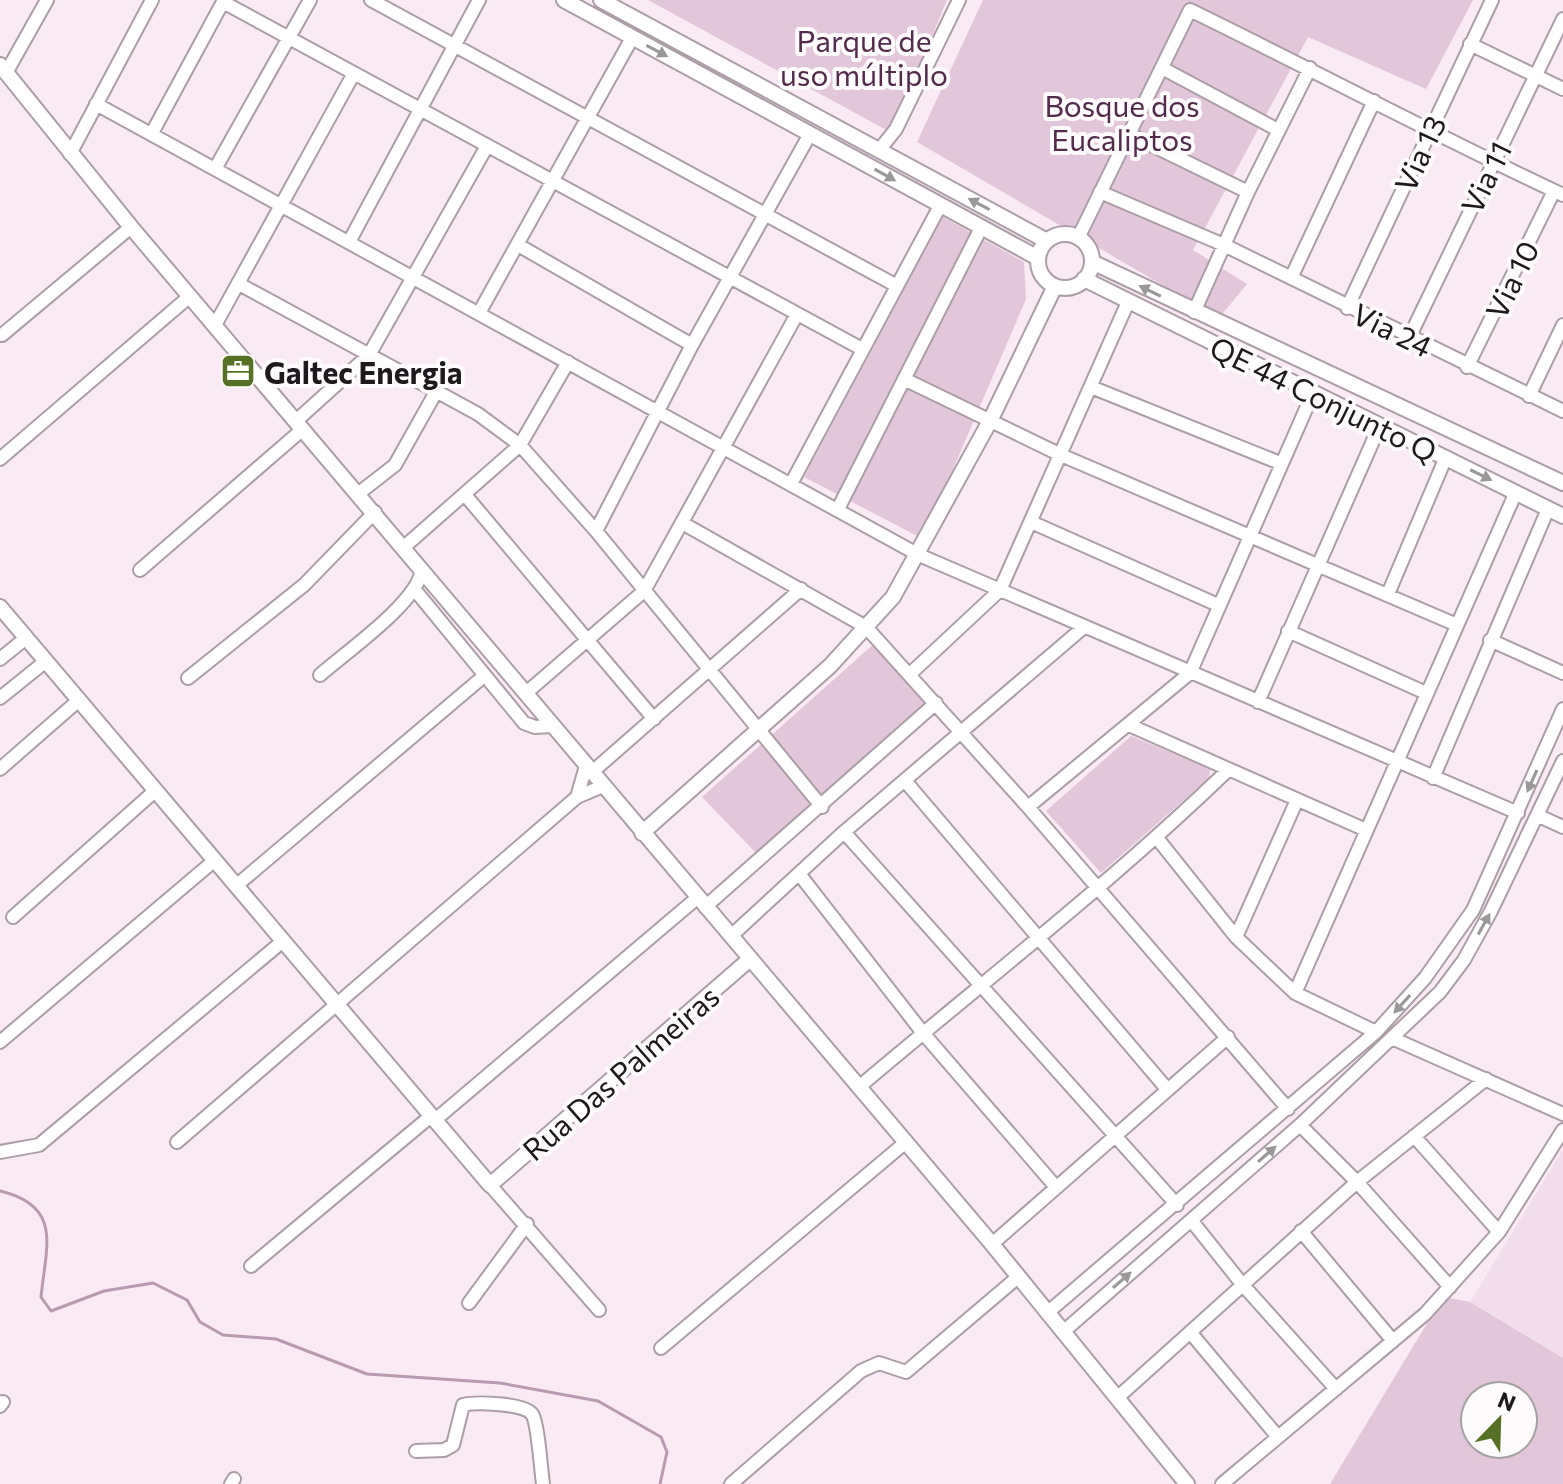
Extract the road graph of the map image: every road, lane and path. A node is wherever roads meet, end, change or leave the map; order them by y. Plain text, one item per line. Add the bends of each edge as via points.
1 (47, 0) edge
2 (152, 0) edge
3 (310, 0) edge
4 (371, 0) edge
5 (479, 0) edge
6 (564, 0) edge
7 (601, 0) edge
8 (959, 0) edge
9 (1492, 0) edge
10 (223, 1) edge
11 (1563, 19) edge
12 (632, 38) junction
13 (289, 39) junction
14 (1470, 44) junction
15 (455, 47) junction
16 (1162, 68) junction
17 (1310, 68) junction
18 (3, 69) edge
19 (734, 73) junction
20 (353, 75) junction
21 (1535, 76) junction
22 (726, 88) junction
23 (1563, 89) edge
24 (1374, 101) junction
25 (96, 104) junction
26 (419, 111) junction
27 (587, 116) junction
28 (1278, 130) junction
29 (1429, 132) junction
30 (152, 133) junction
31 (810, 134) junction
32 (1129, 134) junction
33 (487, 146) junction
34 (880, 149) junction
35 (70, 154) junction
36 (1492, 162) junction
37 (215, 169) junction
38 (553, 183) junction
39 (1100, 192) junction
40 (1248, 192) junction
41 (1558, 193) edge
42 (281, 206) junction
43 (940, 206) junction
44 (766, 214) junction
45 (131, 227) junction
46 (981, 228) junction
47 (1078, 238) junction
48 (1047, 241) junction
49 (349, 242) junction
50 (518, 245) junction
51 (1224, 245) junction
52 (1038, 258) junction
53 (1092, 262) junction
54 (414, 277) junction
55 (1291, 278) junction
56 (728, 279) junction
57 (1084, 279) junction
58 (239, 284) junction
59 (897, 286) junction
60 (1055, 286) junction
61 (190, 296) junction
62 (1128, 302) junction
63 (1347, 308) junction
64 (1194, 312) junction
65 (479, 313) junction
66 (796, 316) junction
67 (215, 325) junction
68 (1563, 325) edge
69 (2, 335) edge
70 (1410, 336) junction
71 (692, 345) junction
72 (862, 349) junction
73 (369, 355) junction
74 (568, 362) junction
75 (1467, 367) junction
76 (904, 379) junction
77 (1091, 387) junction
78 (436, 392) junction
79 (1313, 393) junction
80 (1529, 396) junction
81 (658, 410) junction
82 (1563, 411) edge
83 (990, 421) junction
84 (300, 425) junction
85 (1380, 425) junction
86 (520, 445) junction
87 (725, 445) junction
88 (1061, 455) junction
89 (1446, 457) junction
90 (0, 459) edge
91 (1280, 463) junction
92 (792, 482) junction
93 (1563, 483) edge
94 (1516, 492) junction
95 (359, 493) junction
96 (466, 496) junction
97 (838, 509) junction
98 (1548, 509) junction
99 (375, 512) junction
100 (1563, 516) edge
101 (1031, 522) junction
102 (684, 524) junction
103 (596, 531) junction
104 (1247, 536) junction
105 (404, 547) junction
106 (919, 555) junction
107 (1320, 564) junction
108 (140, 570) dead end
109 (422, 570) junction
110 (801, 589) junction
111 (415, 590) junction
112 (1000, 590) junction
113 (644, 591) junction
114 (1388, 594) junction
115 (1218, 605) junction
116 (2, 615) edge
117 (1457, 625) junction
118 (866, 627) junction
119 (1084, 627) junction
120 (1288, 631) junction
121 (26, 638) junction
122 (1490, 640) junction
123 (588, 641) junction
124 (0, 659) edge
125 (46, 661) junction
126 (712, 671) junction
127 (1190, 673) junction
128 (1563, 673) edge
129 (910, 674) junction
130 (320, 675) dead end
131 (484, 676) junction
132 (188, 678) dead end
133 (526, 693) junction
134 (1426, 693) junction
135 (0, 698) edge
136 (79, 700) junction
137 (1258, 702) junction
138 (936, 703) junction
139 (1563, 709) edge
140 (654, 719) junction
141 (1129, 725) junction
142 (552, 726) junction
143 (758, 732) junction
144 (960, 733) junction
145 (1563, 761) edge
146 (1398, 763) junction
147 (0, 769) edge
148 (589, 770) junction
149 (1228, 770) junction
150 (1433, 778) junction
151 (906, 782) junction
152 (603, 786) junction
153 (156, 790) junction
154 (577, 797) junction
155 (1297, 800) junction
156 (822, 807) junction
157 (1028, 807) junction
158 (1518, 813) junction
159 (1539, 816) junction
160 (1563, 827) edge
161 (1366, 830) junction
162 (844, 832) junction
163 (642, 833) junction
164 (1157, 838) junction
165 (1503, 847) junction
166 (1521, 853) junction
167 (215, 860) junction
168 (800, 875) junction
169 (237, 885) junction
170 (1098, 890) junction
171 (701, 903) junction
172 (13, 917) dead end
173 (1040, 935) junction
174 (731, 936) junction
175 (1236, 937) junction
176 (283, 941) junction
177 (750, 959) junction
178 (981, 987) junction
179 (1295, 993) junction
180 (336, 1004) junction
181 (1376, 1032) junction
182 (923, 1033) junction
183 (1228, 1037) junction
184 (1394, 1039) junction
185 (0, 1042) edge
186 (1486, 1079) junction
187 (859, 1087) junction
188 (1167, 1089) junction
189 (1288, 1109) junction
190 (1563, 1114) edge
191 (433, 1118) junction
192 (1300, 1125) junction
193 (1563, 1130) edge
194 (1113, 1136) junction
195 (1414, 1136) junction
196 (177, 1142) dead end
197 (906, 1142) junction
198 (0, 1152) edge
199 (1219, 1169) junction
200 (1357, 1182) junction
201 (490, 1185) junction
202 (1231, 1185) junction
203 (1055, 1186) junction
204 (1177, 1205) junction
205 (1191, 1220) junction
206 (527, 1224) junction
207 (1301, 1231) junction
208 (1499, 1232) junction
209 (992, 1244) junction
210 (251, 1266) dead end
211 (1018, 1277) junction
212 (1242, 1284) junction
213 (1450, 1287) junction
214 (469, 1303) dead end
215 (599, 1310) dead end
216 (1047, 1313) junction
217 (1063, 1332) junction
218 (1190, 1332) junction
219 (1393, 1341) junction
220 (661, 1348) dead end
221 (1336, 1389) junction
222 (1117, 1398) junction
223 (1278, 1437) junction
224 (416, 1451) dead end
225 (543, 1484) edge
226 (731, 1484) edge
227 (1187, 1484) edge
228 (1222, 1484) edge

1 - 18 street
2 - 25 street
3 - 13 street
4 - 15 street
5 - 15 street
6 - 12 street
7 - 19 street
8 - 34 street via 896,129
9 - 14 street, Via 13
10 - 13 street
10 - 30 street
11 - 21 street, Via 11
12 -> 22 street
12 - 27 street
13 - 20 street
13 - 37 street
14 - 21 street
14 - 29 street, Via 13
15 - 26 street
15 - 27 street
16 - 17 street via 1190,10
16 - 28 street
16 - 32 street
17 - 24 street
17 - 28 street
18 - 35 street
19 - 22 street
19 - 34 street
20 - 26 street
20 - 42 street
21 - 23 street
21 - 36 street, Via 11
22 - 31 street
24 - 29 street
24 - 55 street
25 - 30 street
25 - 35 street
26 - 33 street
26 - 49 street
27 - 38 street
27 - 44 street
28 - 40 street
29 - 36 street
29 - 63 street, Via 13
30 - 37 street
31 -> 43 street
31 - 44 street
32 - 39 street
32 - 40 street
33 - 38 street
33 - 54 street
48 -> 34 street
35 - 45 street
36 - 41 street
36 - 70 street, Via 11
37 - 42 street
38 - 50 street
38 - 56 street
39 - 47 street
39 - 51 street, Via 24
40 - 51 street
41 - 75 street, Via 10
42 - 49 street
42 - 58 street
43 - 46 street
43 - 59 street
44 - 56 street
44 - 59 street
45 - 61 street
45 - 69 street
46 - 52 street
46 - 76 street
47 - 48 street via 1062,235
47 - 53 street
48 - 52 street
49 - 54 street
50 - 65 street
50 - 71 street
51 - 55 street, Via 24
51 - 64 street
52 - 60 street via 1041,274
53 - 57 street
64 -> 53 street, QE 44 Conjunto Q
54 - 65 street
54 - 73 street
55 - 63 street, Via 24
56 - 66 street
56 - 71 street
57 - 60 street via 1072,287
57 - 62 street, QE 44 Conjunto Q
58 - 67 street
58 - 73 street
59 - 72 street
60 - 83 street
61 - 67 street
61 - 90 street
62 - 77 street
62 - 79 street, QE 44 Conjunto Q
63 - 70 street, Via 24
64 - 93 street, QE 44 Conjunto Q
65 - 74 street
66 - 72 street
66 - 87 street
67 - 84 street
68 - 80 street
70 - 75 street, Via 24
71 - 81 street
72 - 92 street
73 - 78 street
73 - 84 street
74 - 81 street
74 - 86 street
75 - 80 street, Via 24
76 - 83 street
76 - 97 street
77 - 88 street
77 - 91 street
78 - 86 street
78 - 95 street via 395,465
79 - 85 street, QE 44 Conjunto Q
79 - 91 street
80 - 82 street, Via 24
81 - 87 street
81 - 103 street
83 - 88 street
83 - 106 street
84 - 95 street
84 - 108 street
85 - 89 street, QE 44 Conjunto Q
85 - 107 street
86 - 96 street
86 - 103 street
87 - 92 street
87 - 102 street
88 - 101 street
88 - 104 street
89 -> 94 street, QE 44 Conjunto Q
89 - 114 street
91 - 104 street
92 - 97 street
94 - 98 street, QE 44 Conjunto Q
94 - 117 street
95 - 99 street
96 - 105 street
96 - 123 street
97 - 106 street
98 - 100 street, QE 44 Conjunto Q
98 - 122 street
99 - 105 street
99 - 132 street via 304,585
101 - 112 street
101 - 115 street
102 - 110 street
102 - 113 street
103 - 113 street
104 - 107 street
104 - 115 street
105 - 109 street
106 - 112 street
106 - 118 street
107 - 114 street
107 - 120 street
109 - 111 street
109 - 133 street
110 - 118 street
110 - 126 street
111 - 130 street
111 - 131 street
112 - 119 street
112 - 129 street
113 - 123 street
113 - 126 street
114 - 117 street
115 - 127 street
116 - 121 street
117 - 134 street
118 - 129 street
118 - 143 street
119 - 127 street
119 - 144 street
120 - 134 street
120 - 137 street
121 - 124 street
121 - 125 street
122 - 128 street
122 - 150 street
123 - 133 street
123 - 140 street
125 - 135 street
125 - 136 street
126 - 140 street
126 - 143 street
127 - 137 street
127 - 141 street
129 - 138 street
131 - 142 street via 524,723
131 - 169 street
133 - 142 street
134 - 146 street
136 - 147 street
136 - 153 street
137 - 146 street
138 - 144 street
138 - 156 street
139 -> 158 street
140 - 148 street
141 - 149 street
141 - 157 street
142 - 148 street
143 - 156 street
143 - 163 street
144 - 151 street
144 - 157 street
145 - 159 street
146 - 150 street
146 - 161 street
148 - 152 street
148 - 154 street
149 - 155 street
149 - 164 street
150 - 158 street
151 - 162 street
151 - 173 street
152 - 154 street
152 - 163 street
153 - 167 street
153 - 172 street
154 - 180 street
155 - 161 street
155 - 175 street
156 - 171 street
157 - 170 street
158 - 165 street
159 - 160 street
159 - 166 street
161 - 179 street
162 - 168 street
162 - 178 street
163 - 171 street
164 - 170 street
164 - 175 street
165 - 166 street via 1511,845
165 -> 181 street via 1464,924
184 -> 166 street via 1464,960
167 - 169 street
167 - 185 street
168 - 174 street
168 - 182 street
169 - 176 street
170 - 173 street
170 - 183 street
171 - 174 street
171 - 191 street
173 - 178 street
173 - 188 street
174 - 177 street
175 - 179 street
176 - 180 street
176 - 198 street via 39,1145
177 - 187 street
177 - 201 street, Rua Das Palmeiras
178 - 182 street
178 - 194 street
179 - 181 street
180 - 191 street
180 - 196 street
181 - 189 street
182 - 187 street
182 - 203 street
183 - 188 street
183 - 189 street
184 - 186 street
184 - 192 street
186 - 190 street
186 - 195 street
187 - 197 street
188 - 194 street
189 - 199 street
191 - 201 street
191 - 210 street
192 - 200 street
202 -> 192 street
193 - 208 street
194 - 203 street
194 - 204 street
195 - 200 street
195 - 208 street
197 - 209 street
197 - 220 street
199 - 202 street via 1217,1177
199 - 204 street
200 - 207 street
200 - 213 street
201 - 206 street
202 - 205 street
203 - 209 street
204 - 216 street
205 - 212 street
217 -> 205 street
206 - 214 street
206 - 215 street
207 - 212 street
207 - 219 street
208 - 213 street
209 - 211 street
211 - 216 street
211 - 226 street via 906,1372 879,1363 861,1371
212 - 218 street
212 - 221 street
213 - 219 street
216 - 217 street
217 - 222 street
218 - 222 street
218 - 223 street
219 - 221 street
221 - 223 street
222 - 227 street
223 - 228 street
224 - 225 street via 453,1445 463,1405 522,1408 534,1418

